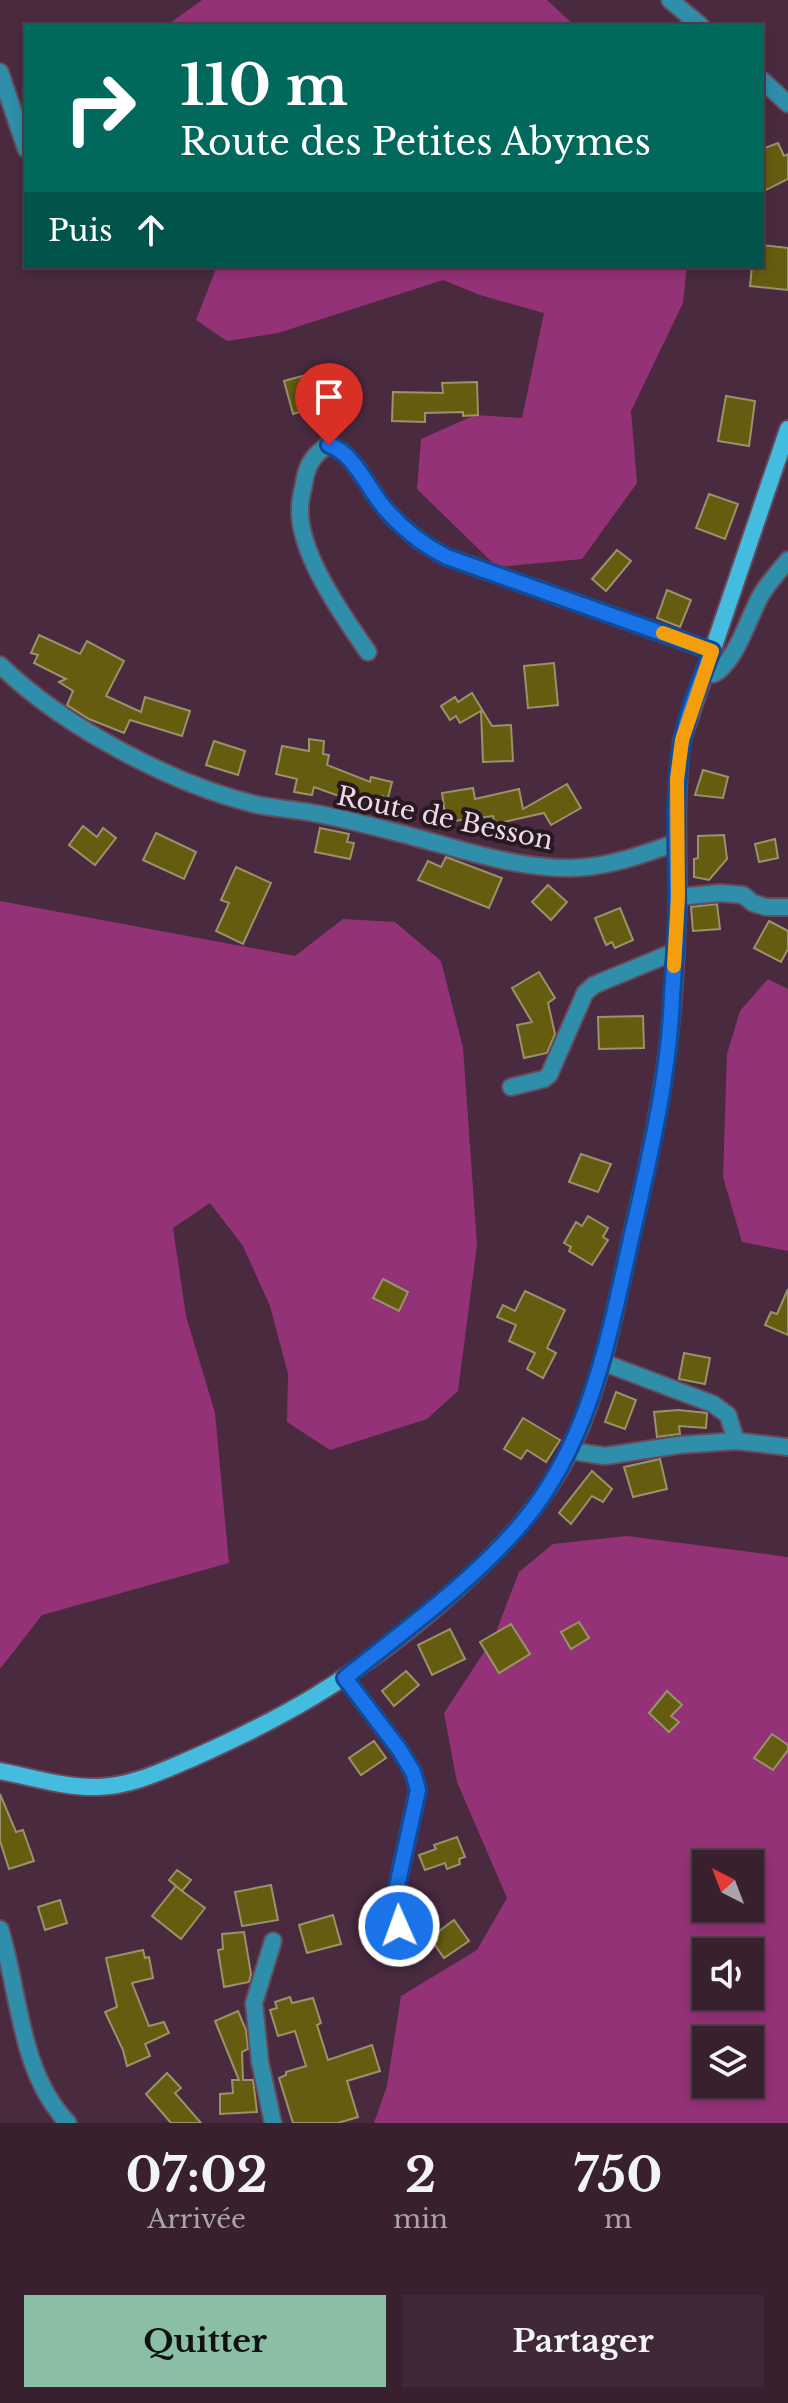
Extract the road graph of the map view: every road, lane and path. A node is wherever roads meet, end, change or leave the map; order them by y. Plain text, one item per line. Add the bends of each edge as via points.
1 (670, 0) edge
2 (699, 24) edge
3 (0, 72) edge
4 (764, 82) edge
5 (788, 104) edge
6 (24, 143) edge
7 (788, 429) edge
8 (788, 560) edge
9 (712, 651) junction
10 (368, 652) dead end
11 (0, 665) edge
12 (705, 669) junction
13 (675, 843) junction
14 (678, 897) junction
15 (788, 907) edge
16 (674, 952) junction
17 (511, 1087) dead end
18 (602, 1362) junction
19 (736, 1441) junction
20 (788, 1447) edge
21 (571, 1451) junction
22 (345, 1678) junction
23 (0, 1771) edge
24 (0, 1929) edge
25 (273, 1941) dead end
26 (402, 1957) dead end
27 (68, 2123) edge
28 (273, 2123) edge

1 - 2 street
3 - 6 street
4 - 5 street
7 - 9 main road
8 - 12 street via 762,593 721,670 713,674
9 - 10 street via 447,557 416,541 382,506 347,455 329,445 317,452 305,473 303,535 333,603
9 - 12 main road
11 - 13 street, Route de Besson via 69,720 149,764 254,804 549,867 617,861
12 - 13 main road via 682,740
13 - 14 main road
14 - 15 street via 743,895 766,907
14 - 16 main road
16 - 17 street via 594,985 585,993 549,1075
16 - 18 main road via 658,1112
18 - 19 street via 713,1404 728,1415
18 - 21 main road
19 - 20 street
19 - 21 street via 605,1456
21 - 22 main road via 523,1522 488,1559
22 - 23 main road via 262,1727 147,1778 95,1788
22 - 26 street via 399,1749 418,1790 395,1896
24 - 27 street via 31,2060 48,2097
25 - 28 street via 254,2003

